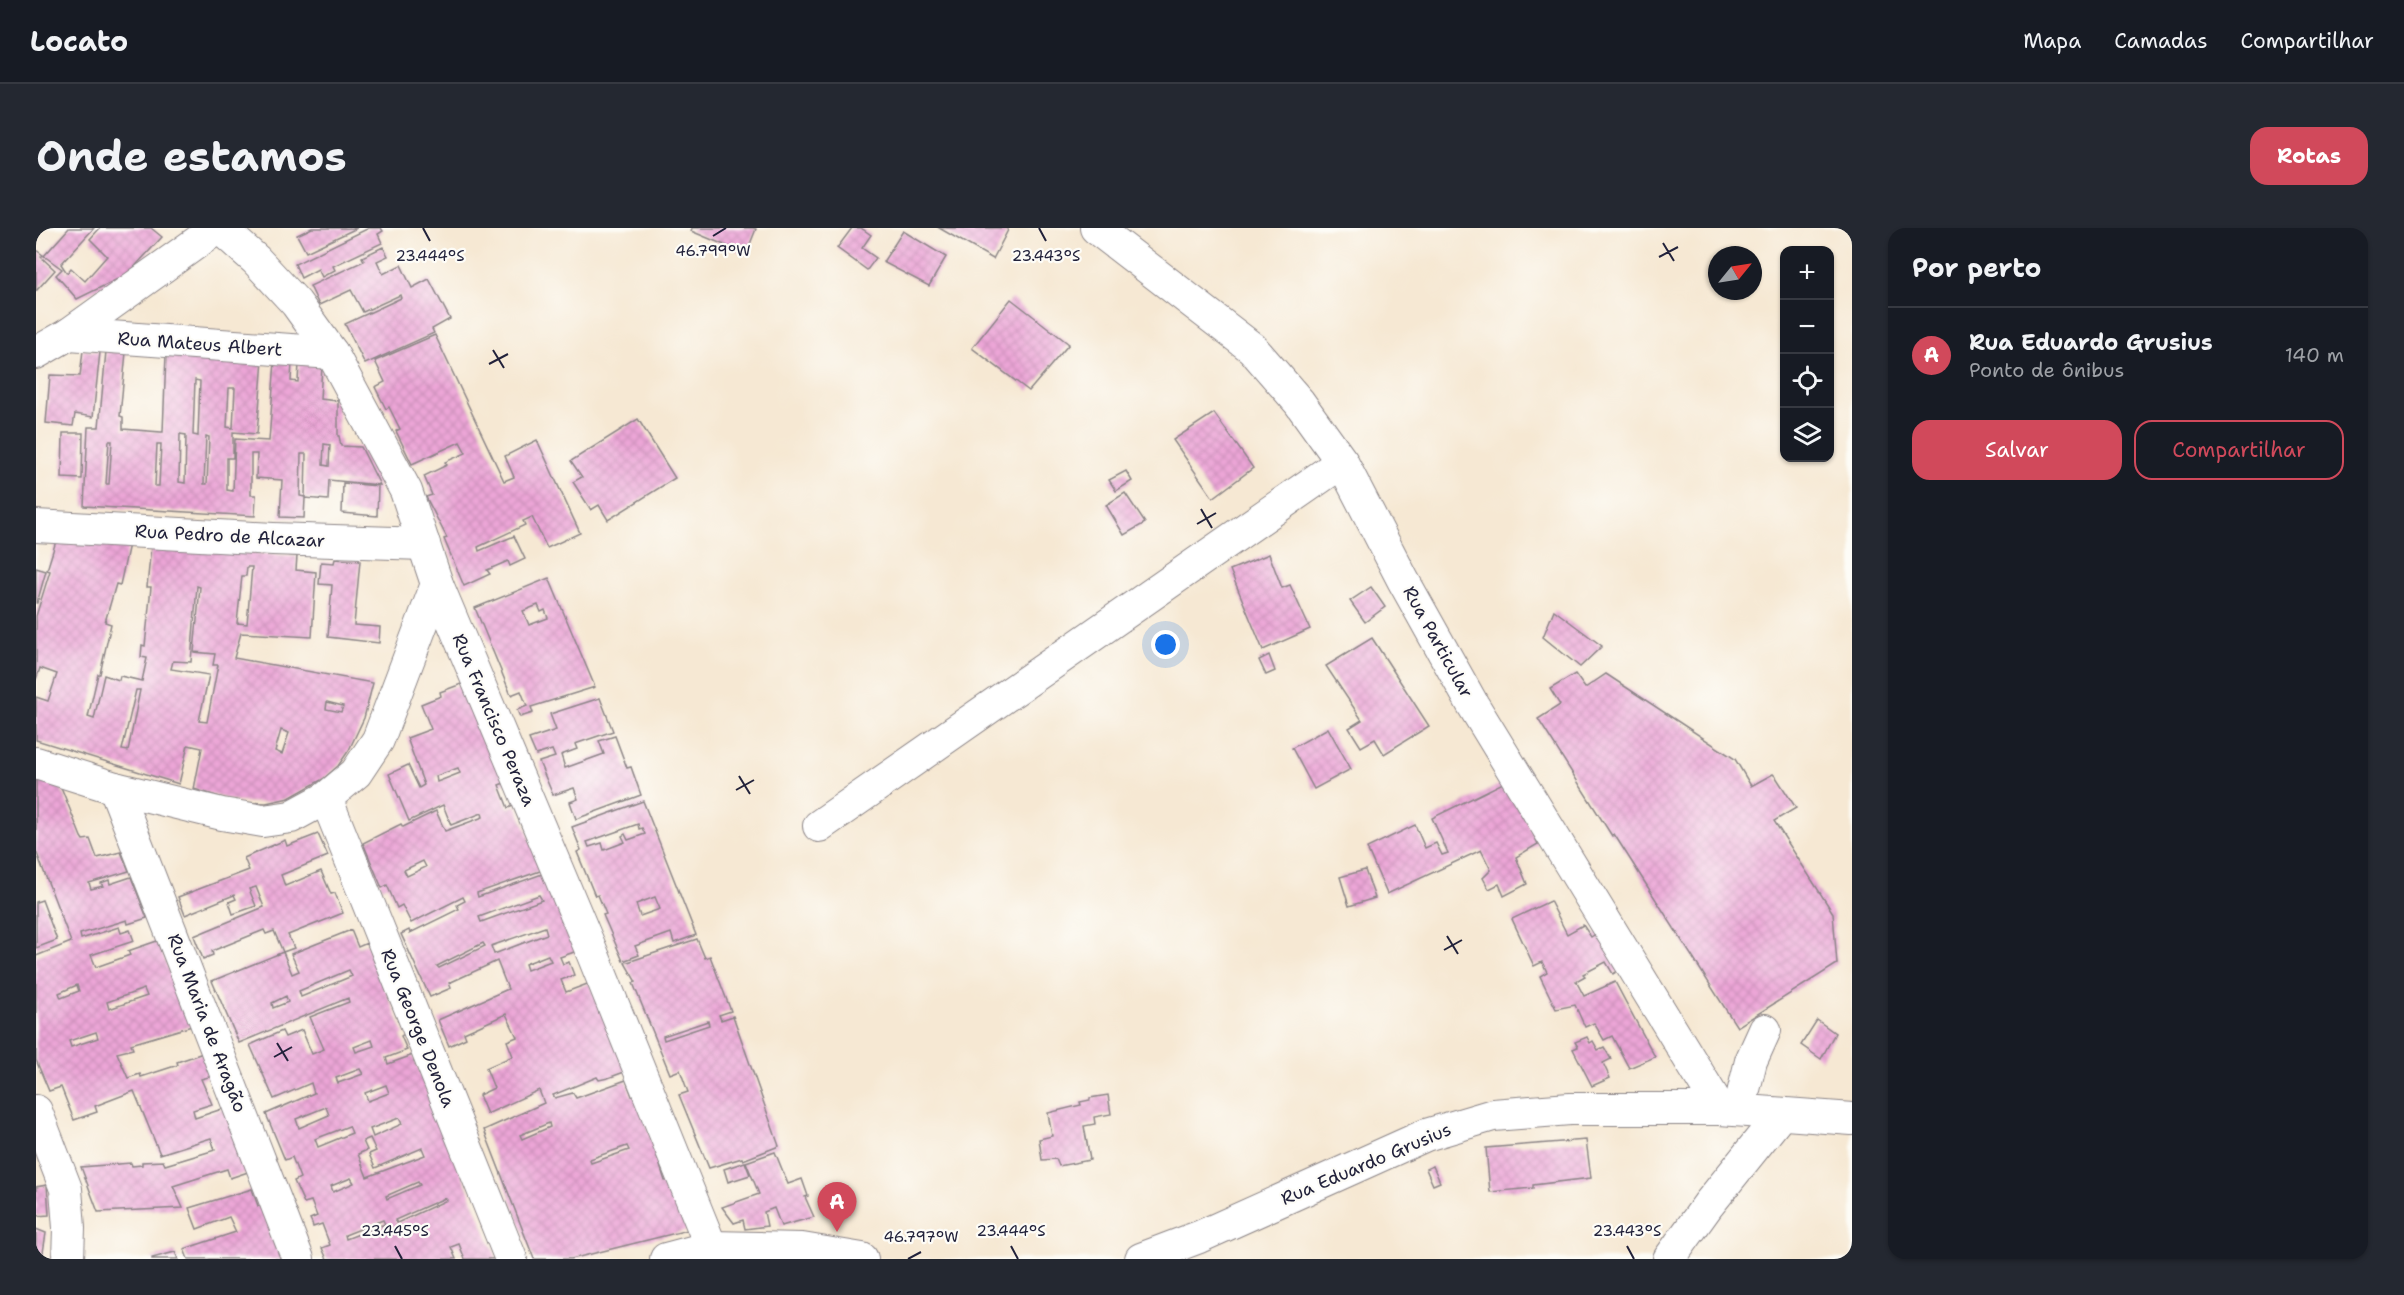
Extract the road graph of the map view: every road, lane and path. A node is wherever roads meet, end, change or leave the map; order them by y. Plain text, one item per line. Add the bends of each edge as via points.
1 (219, 228) edge
2 (1096, 228) edge
3 (69, 334) junction
4 (36, 353) edge
5 (332, 353) junction
6 (1342, 462) junction
7 (36, 526) edge
8 (424, 544) junction
9 (437, 584) junction
10 (36, 763) edge
11 (115, 788) junction
12 (326, 798) junction
13 (819, 826) dead end
14 (1765, 1030) dead end
15 (1729, 1110) junction
16 (36, 1111) edge
17 (1781, 1114) junction
18 (1852, 1119) edge
19 (711, 1247) junction
20 (800, 1254) edge
21 (68, 1259) edge
22 (298, 1259) edge
23 (511, 1259) edge
24 (666, 1259) edge
25 (861, 1259) edge
26 (1141, 1259) edge
27 (1669, 1259) edge

1 - 3 street
1 - 5 street, Rua Francisco Peraza via 296,303
2 - 6 street, Rua Particular via 1252,348 1299,402
3 - 4 street
3 - 5 street, Rua Mateus Albert
5 - 8 street, Rua Francisco Peraza via 405,491
6 - 13 street
6 - 15 street, Rua Particular via 1473,705
7 - 8 street, Rua Pedro de Alcazar
8 - 9 street, Rua Francisco Peraza
9 - 12 street via 378,740 356,773
9 - 19 street, Rua Francisco Peraza
10 - 11 street
11 - 12 street via 263,821 291,817
11 - 22 street, Rua Maria de Aragão
12 - 23 street, Rua George Denola
14 - 15 street
15 - 17 street, Rua Eduardo Grusius
15 - 26 street, Rua Eduardo Grusius via 1570,1109 1493,1115 1426,1135
16 - 21 street via 66,1189
17 - 18 street, Rua Eduardo Grusius
17 - 27 street
19 - 20 street
19 - 24 street
20 - 25 street

